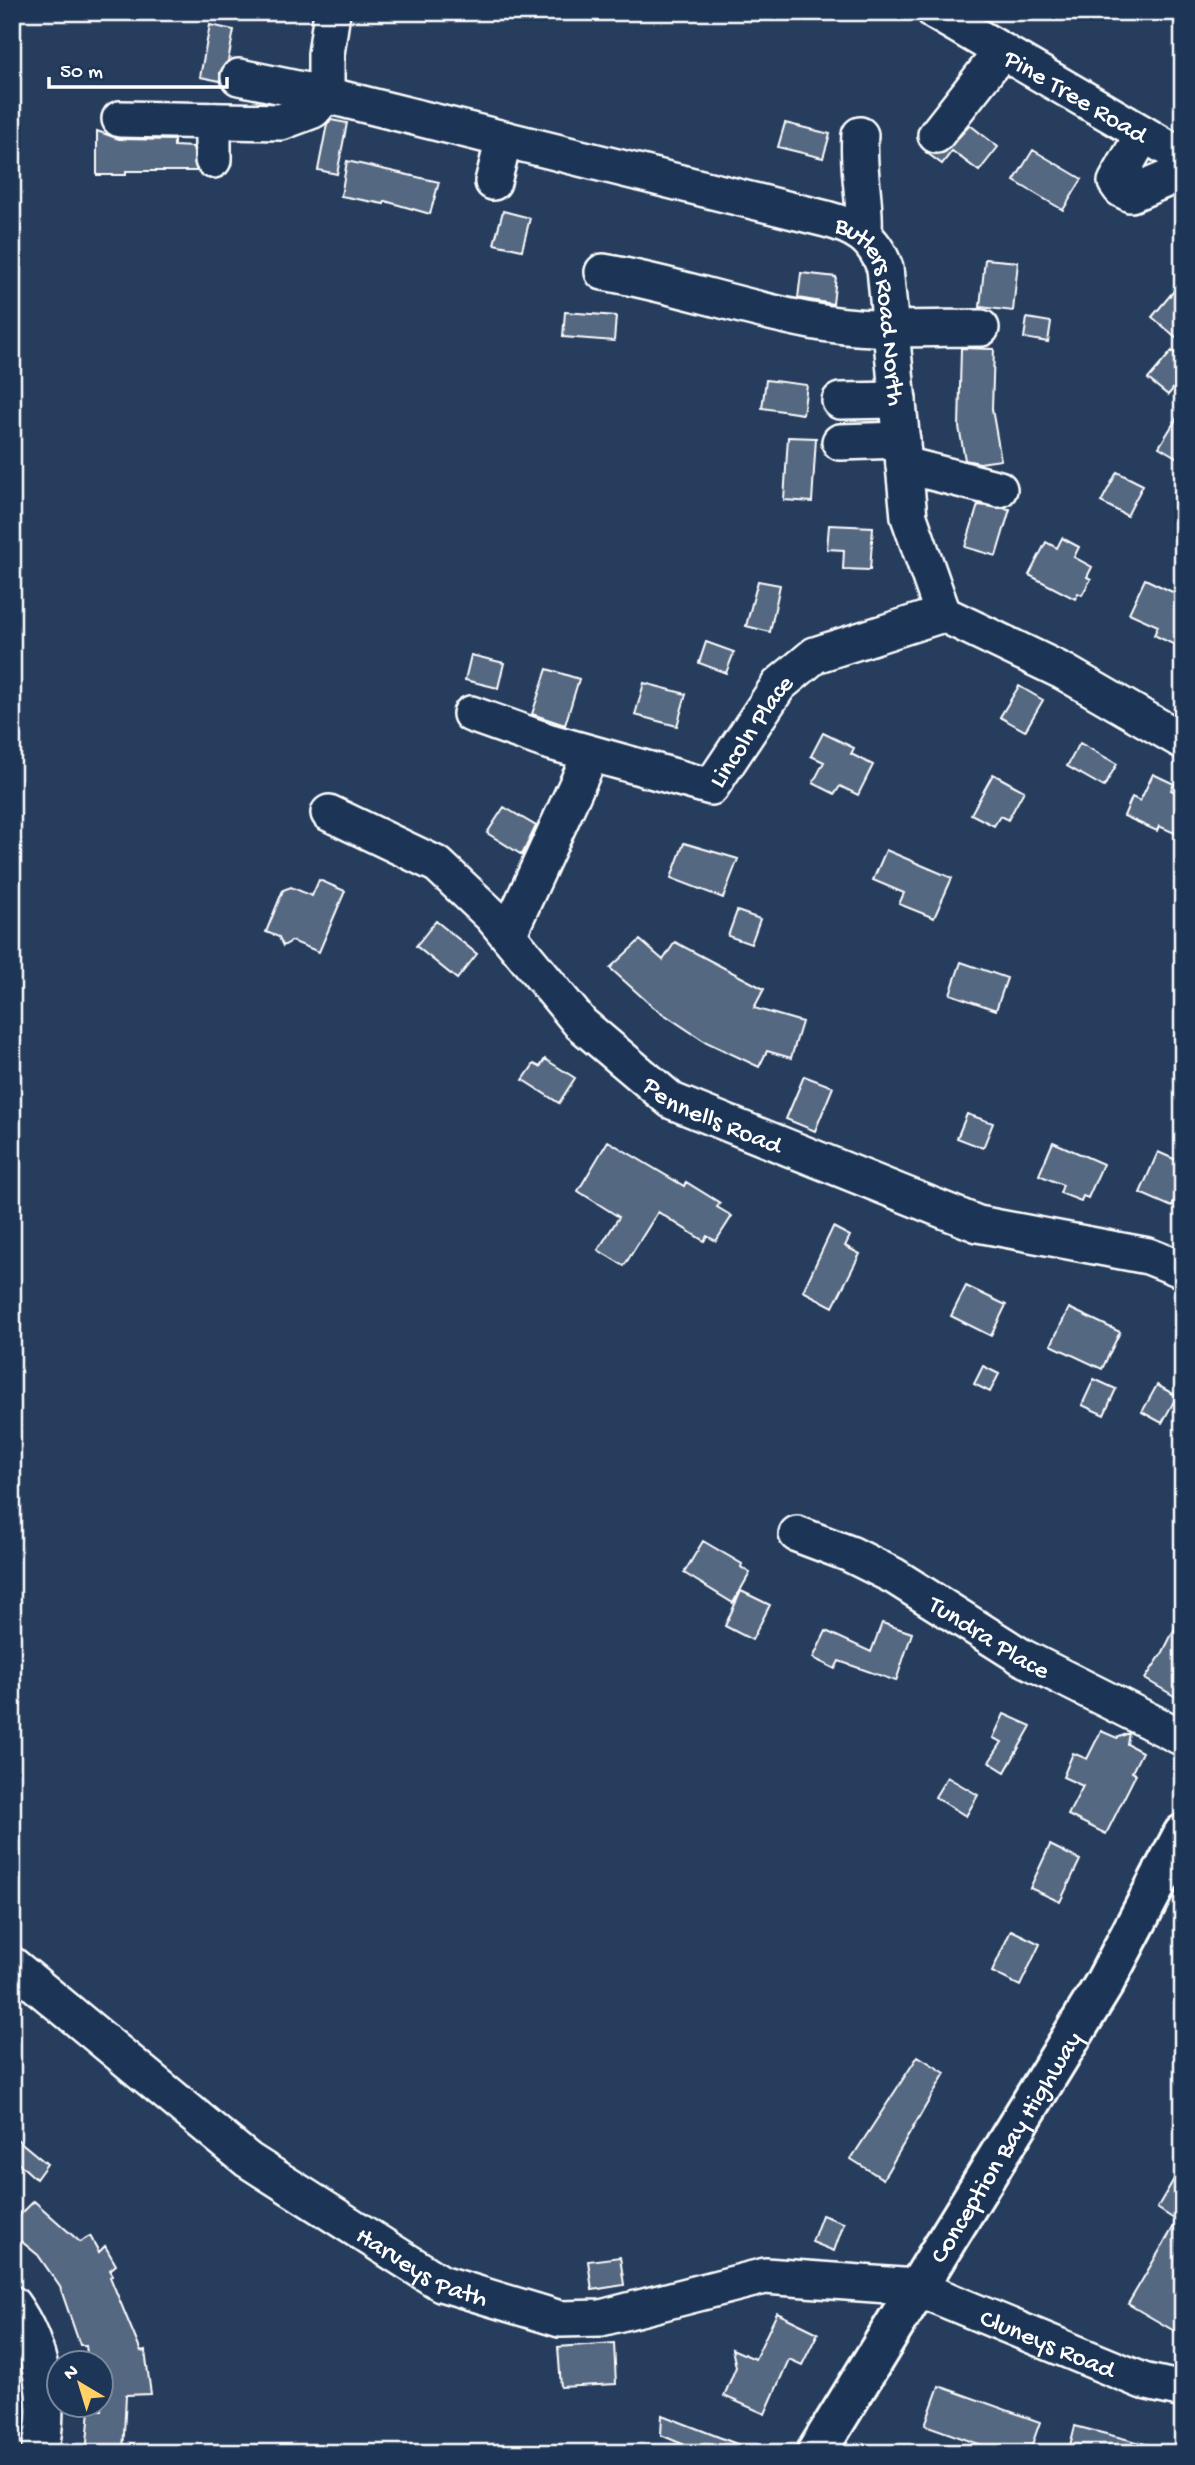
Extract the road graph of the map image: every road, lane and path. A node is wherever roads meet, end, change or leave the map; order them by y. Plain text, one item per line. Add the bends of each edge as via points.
1 (332, 12) edge
2 (935, 12) edge
3 (1002, 51) junction
4 (239, 77) dead end
5 (326, 95) junction
6 (120, 118) dead end
7 (213, 121) junction
8 (1143, 134) junction
9 (860, 135) dead end
10 (936, 135) dead end
11 (504, 139) junction
12 (1183, 157) edge
13 (213, 160) dead end
14 (1183, 172) edge
15 (493, 182) dead end
16 (864, 234) junction
17 (603, 272) dead end
18 (981, 328) dead end
19 (891, 331) junction
20 (898, 400) junction
21 (840, 401) dead end
22 (840, 442) dead end
23 (903, 452) junction
24 (999, 489) dead end
25 (943, 614) junction
26 (471, 714) dead end
27 (1183, 741) edge
28 (591, 754) junction
29 (329, 813) dead end
30 (508, 935) junction
31 (1183, 1270) edge
32 (797, 1534) dead end
33 (1183, 1738) edge
34 (1183, 1834) edge
35 (1172, 1877) edge
36 (12, 1965) edge
37 (915, 2287) junction
38 (12, 2304) edge
39 (1183, 2390) edge
40 (39, 2453) edge
41 (816, 2453) edge

1 - 5 street
2 - 3 street, Pine Tree Road
3 - 8 street, Pine Tree Road
3 - 10 street
4 - 5 street, Butlers Road North
5 - 7 street via 313,110 281,122
5 - 11 street, Butlers Road North
6 - 7 street
7 - 13 street
8 - 12 street, Pine Tree Road
8 - 14 street via 1116,182 1121,189 1131,194
9 - 16 street via 857,165 865,206
11 - 15 street
11 - 16 street, Butlers Road North via 847,225
16 - 19 street, Butlers Road North via 878,249 885,268
17 - 19 street via 811,321
18 - 19 street
19 - 20 street, Butlers Road North
20 - 21 street
20 - 23 street, Butlers Road North
22 - 23 street
23 - 24 street
23 - 25 street, Butlers Road North via 909,517
25 - 27 street via 1065,672
25 - 28 street, Lincoln Place via 815,655 779,685 710,787
26 - 28 street, Lincoln Place
28 - 30 street
29 - 30 street, Pennells Road via 438,865
30 - 31 street, Pennells Road via 581,1024 672,1101 978,1224 1148,1256
32 - 33 street, Tundra Place via 894,1576 1022,1657
34 - 35 main road, Conception Bay Highway
35 - 37 main road, Conception Bay Highway
36 - 37 street, Harveys Path via 248,2160 442,2283 560,2319 601,2318 765,2276
37 - 39 street, Cluneys Road via 1143,2381
37 - 41 main road, Conception Bay Highway
38 - 40 street via 35,2350 43,2389 45,2416

